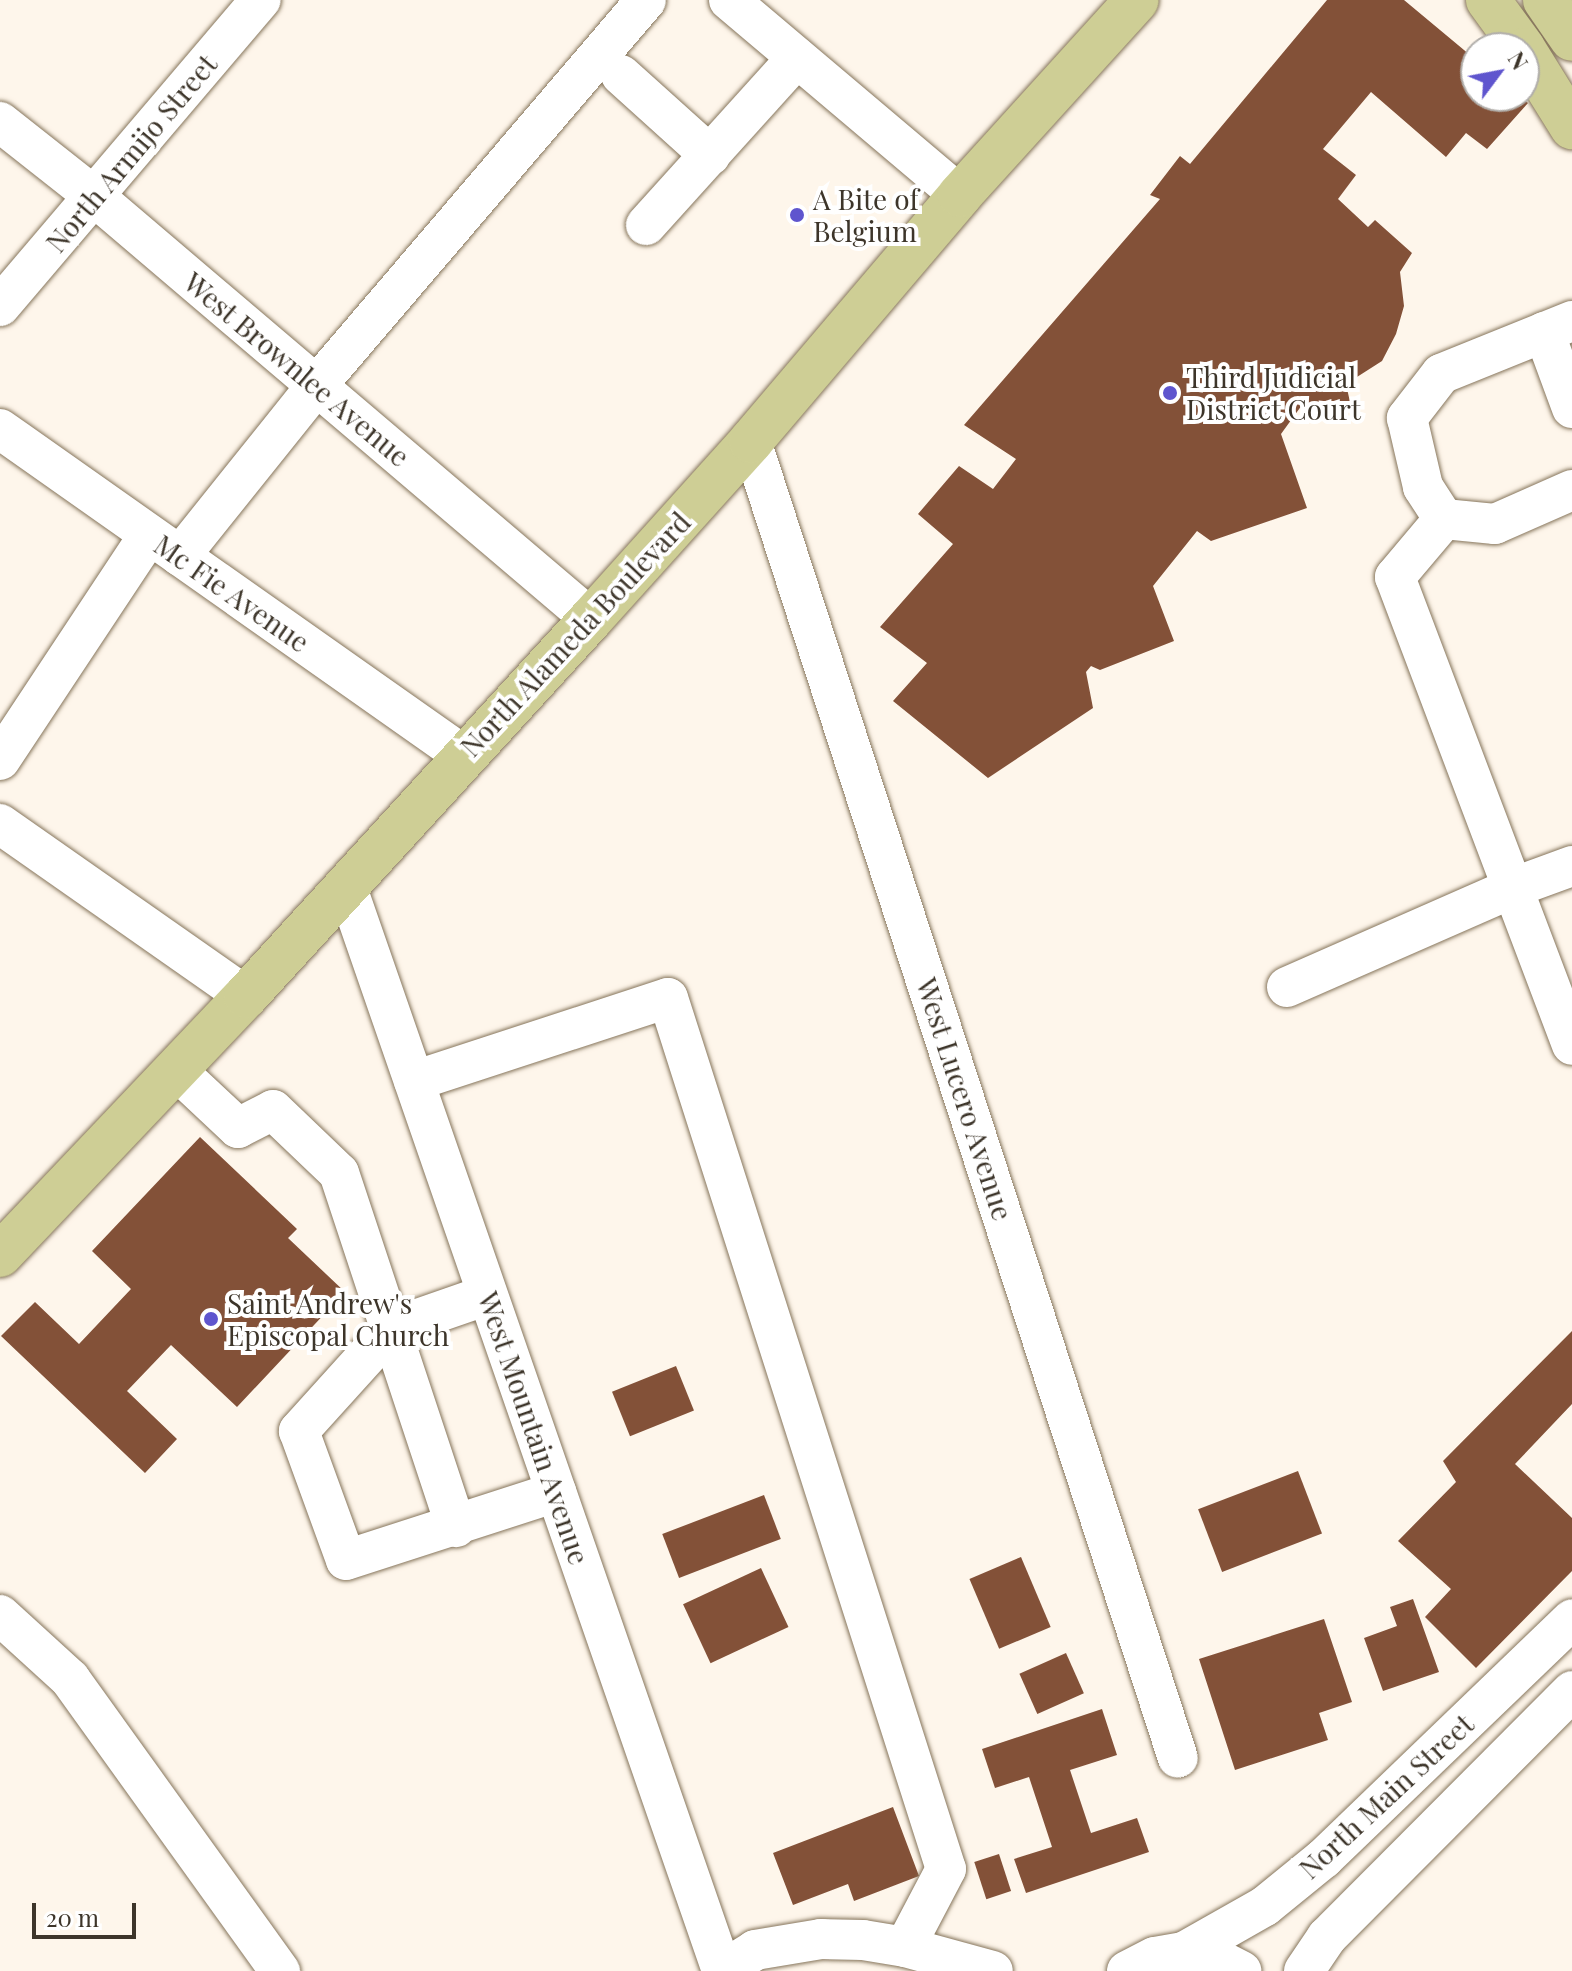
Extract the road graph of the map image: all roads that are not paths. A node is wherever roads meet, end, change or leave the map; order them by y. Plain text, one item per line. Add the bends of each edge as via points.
1 (260, 0) edge
2 (646, 0) edge
3 (729, 0) edge
4 (1137, 0) edge
5 (1488, 0) edge
6 (1545, 0) edge
7 (1511, 32) edge
8 (1572, 39) edge
9 (797, 58) junction
10 (621, 75) dead end
11 (1540, 76) edge
12 (0, 122) edge
13 (1572, 127) edge
14 (710, 155) junction
15 (960, 195) junction
16 (95, 197) junction
17 (646, 225) dead end
18 (0, 306) edge
19 (1558, 326) edge
20 (317, 385) junction
21 (1572, 408) edge
22 (0, 429) edge
23 (751, 441) junction
24 (1572, 490) edge
25 (1444, 519) junction
26 (164, 545) junction
27 (591, 619) junction
28 (464, 756) junction
29 (0, 760) edge
30 (0, 824) edge
31 (1572, 866) edge
32 (346, 885) junction
33 (1512, 888) junction
34 (1287, 987) dead end
35 (246, 996) junction
36 (1572, 1045) edge
37 (176, 1070) junction
38 (414, 1081) junction
39 (0, 1255) edge
40 (487, 1295) junction
41 (392, 1328) junction
42 (556, 1492) junction
43 (456, 1527) junction
44 (0, 1615) edge
45 (1572, 1619) edge
46 (1572, 1691) edge
47 (1178, 1758) dead end
48 (912, 1959) edge
49 (1155, 1960) edge
50 (280, 1971) edge
51 (722, 1971) edge
52 (772, 1971) edge
53 (993, 1971) edge
54 (1110, 1971) edge
55 (1241, 1971) edge
56 (1304, 1971) edge

1 - 16 street, North Armijo Street
2 - 20 street
3 - 9 street
4 - 15 main road, North Alameda Boulevard
5 - 7 main road
6 - 8 main road
9 - 14 street
9 - 15 street
10 - 14 street
11 - 13 main road
12 - 16 street, West Brownlee Avenue
14 - 17 street
15 - 23 main road, North Alameda Boulevard
16 - 18 street, North Armijo Street
16 - 20 street, West Brownlee Avenue
19 - 21 street
19 - 25 street via 1441,374 1407,418 1423,487
20 - 26 street
20 - 27 street, West Brownlee Avenue
22 - 26 street, Mc Fie Avenue
23 - 27 main road, North Alameda Boulevard
23 - 47 street, West Lucero Avenue
24 - 25 street via 1495,524
25 - 33 street via 1395,577
26 - 28 street, Mc Fie Avenue
26 - 29 street
27 - 28 main road, North Alameda Boulevard
28 - 32 main road, North Alameda Boulevard
30 - 35 street
31 - 33 street
32 - 35 main road, North Alameda Boulevard
32 - 38 street, West Mountain Avenue
33 - 34 street
33 - 36 street
35 - 37 main road, North Alameda Boulevard
37 - 39 main road, North Alameda Boulevard
37 - 41 street via 238,1128 273,1110 339,1173
38 - 40 street, West Mountain Avenue
38 - 48 street via 668,998 946,1869
40 - 41 street
40 - 42 street, West Mountain Avenue
41 - 43 street
41 - 43 street via 299,1431 346,1560
42 - 43 street
42 - 51 street, West Mountain Avenue
44 - 50 street via 70,1679
45 - 49 street, North Main Street via 1324,1858 1265,1906
46 - 56 street, North Main Street via 1327,1937
48 - 51 street via 863,1940 821,1939 755,1950
48 - 52 street via 815,1961
48 - 53 street
49 - 54 street, North Main Street
49 - 55 street via 1212,1956

